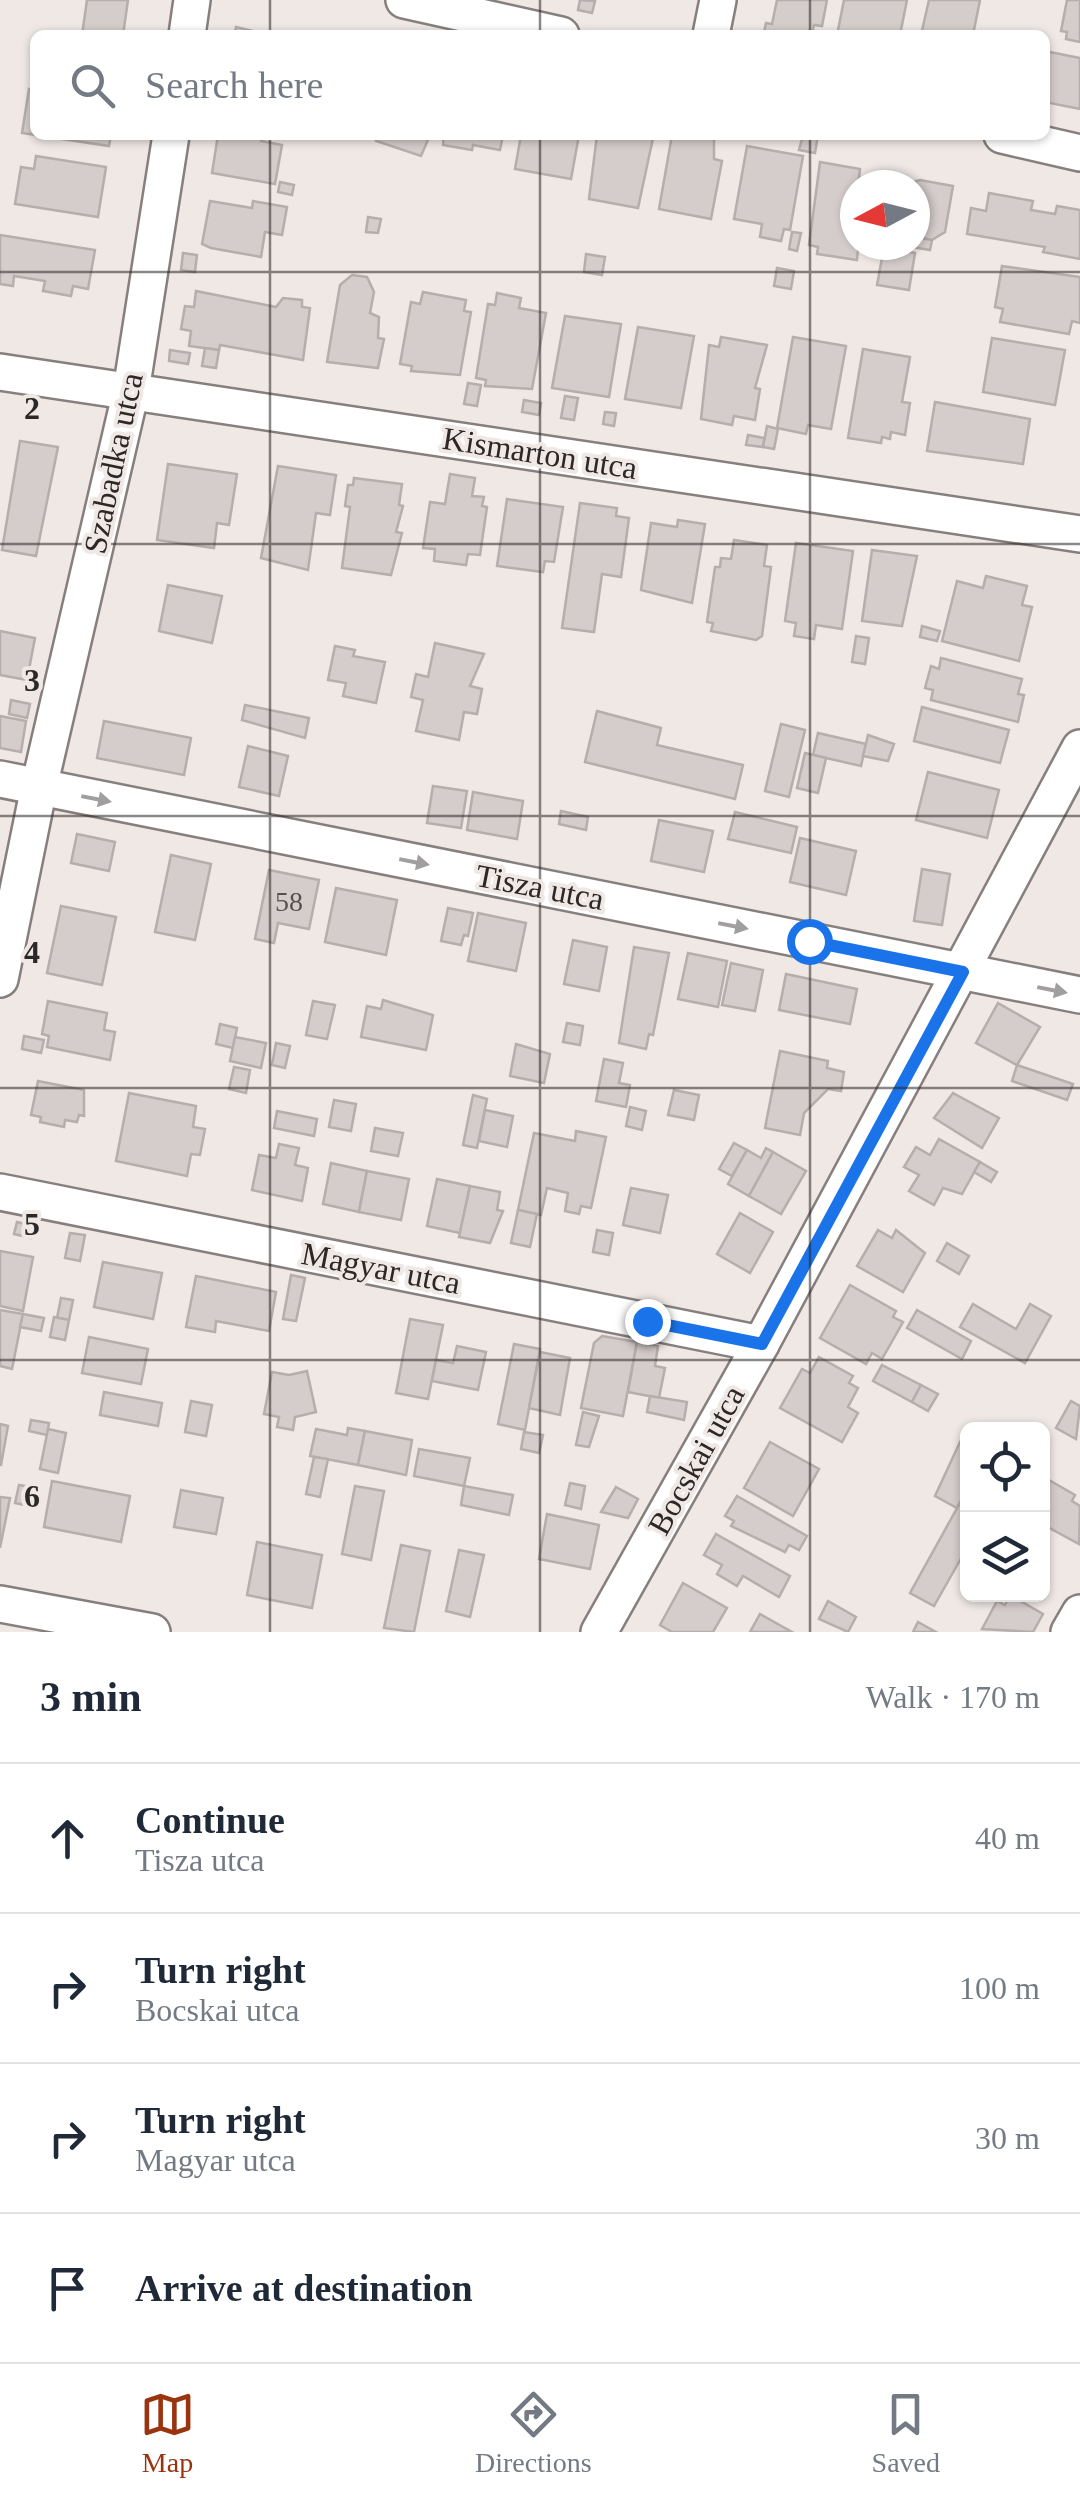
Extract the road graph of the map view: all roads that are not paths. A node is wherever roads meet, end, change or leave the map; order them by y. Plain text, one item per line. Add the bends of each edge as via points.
1 (192, 0) edge
2 (404, 0) edge
3 (718, 0) edge
4 (188, 30) edge
5 (539, 30) edge
6 (712, 30) edge
7 (170, 140) edge
8 (1024, 140) edge
9 (1080, 153) edge
10 (0, 372) edge
11 (131, 391) junction
12 (1080, 534) edge
13 (1080, 748) edge
14 (0, 780) edge
15 (39, 787) junction
16 (963, 972) junction
17 (0, 979) edge
18 (1080, 995) edge
19 (0, 1192) edge
20 (762, 1344) junction
21 (0, 1604) edge
22 (1080, 1613) edge
23 (152, 1632) edge
24 (598, 1632) edge
25 (1069, 1632) edge

1 - 4 street
2 - 5 street
3 - 6 street
7 - 11 street, Szabadka utca
8 - 9 street
10 - 11 street, Kismarton utca
11 - 12 street, Kismarton utca
11 - 15 street, Szabadka utca
13 - 16 street, Bocskai utca
14 - 15 street, Tisza utca
15 -> 16 street, Tisza utca
15 - 17 street, Szabadka utca
16 -> 18 street, Tisza utca
16 - 20 street, Bocskai utca
19 - 20 street, Magyar utca
20 - 24 street, Bocskai utca
21 - 23 street
22 - 25 street

